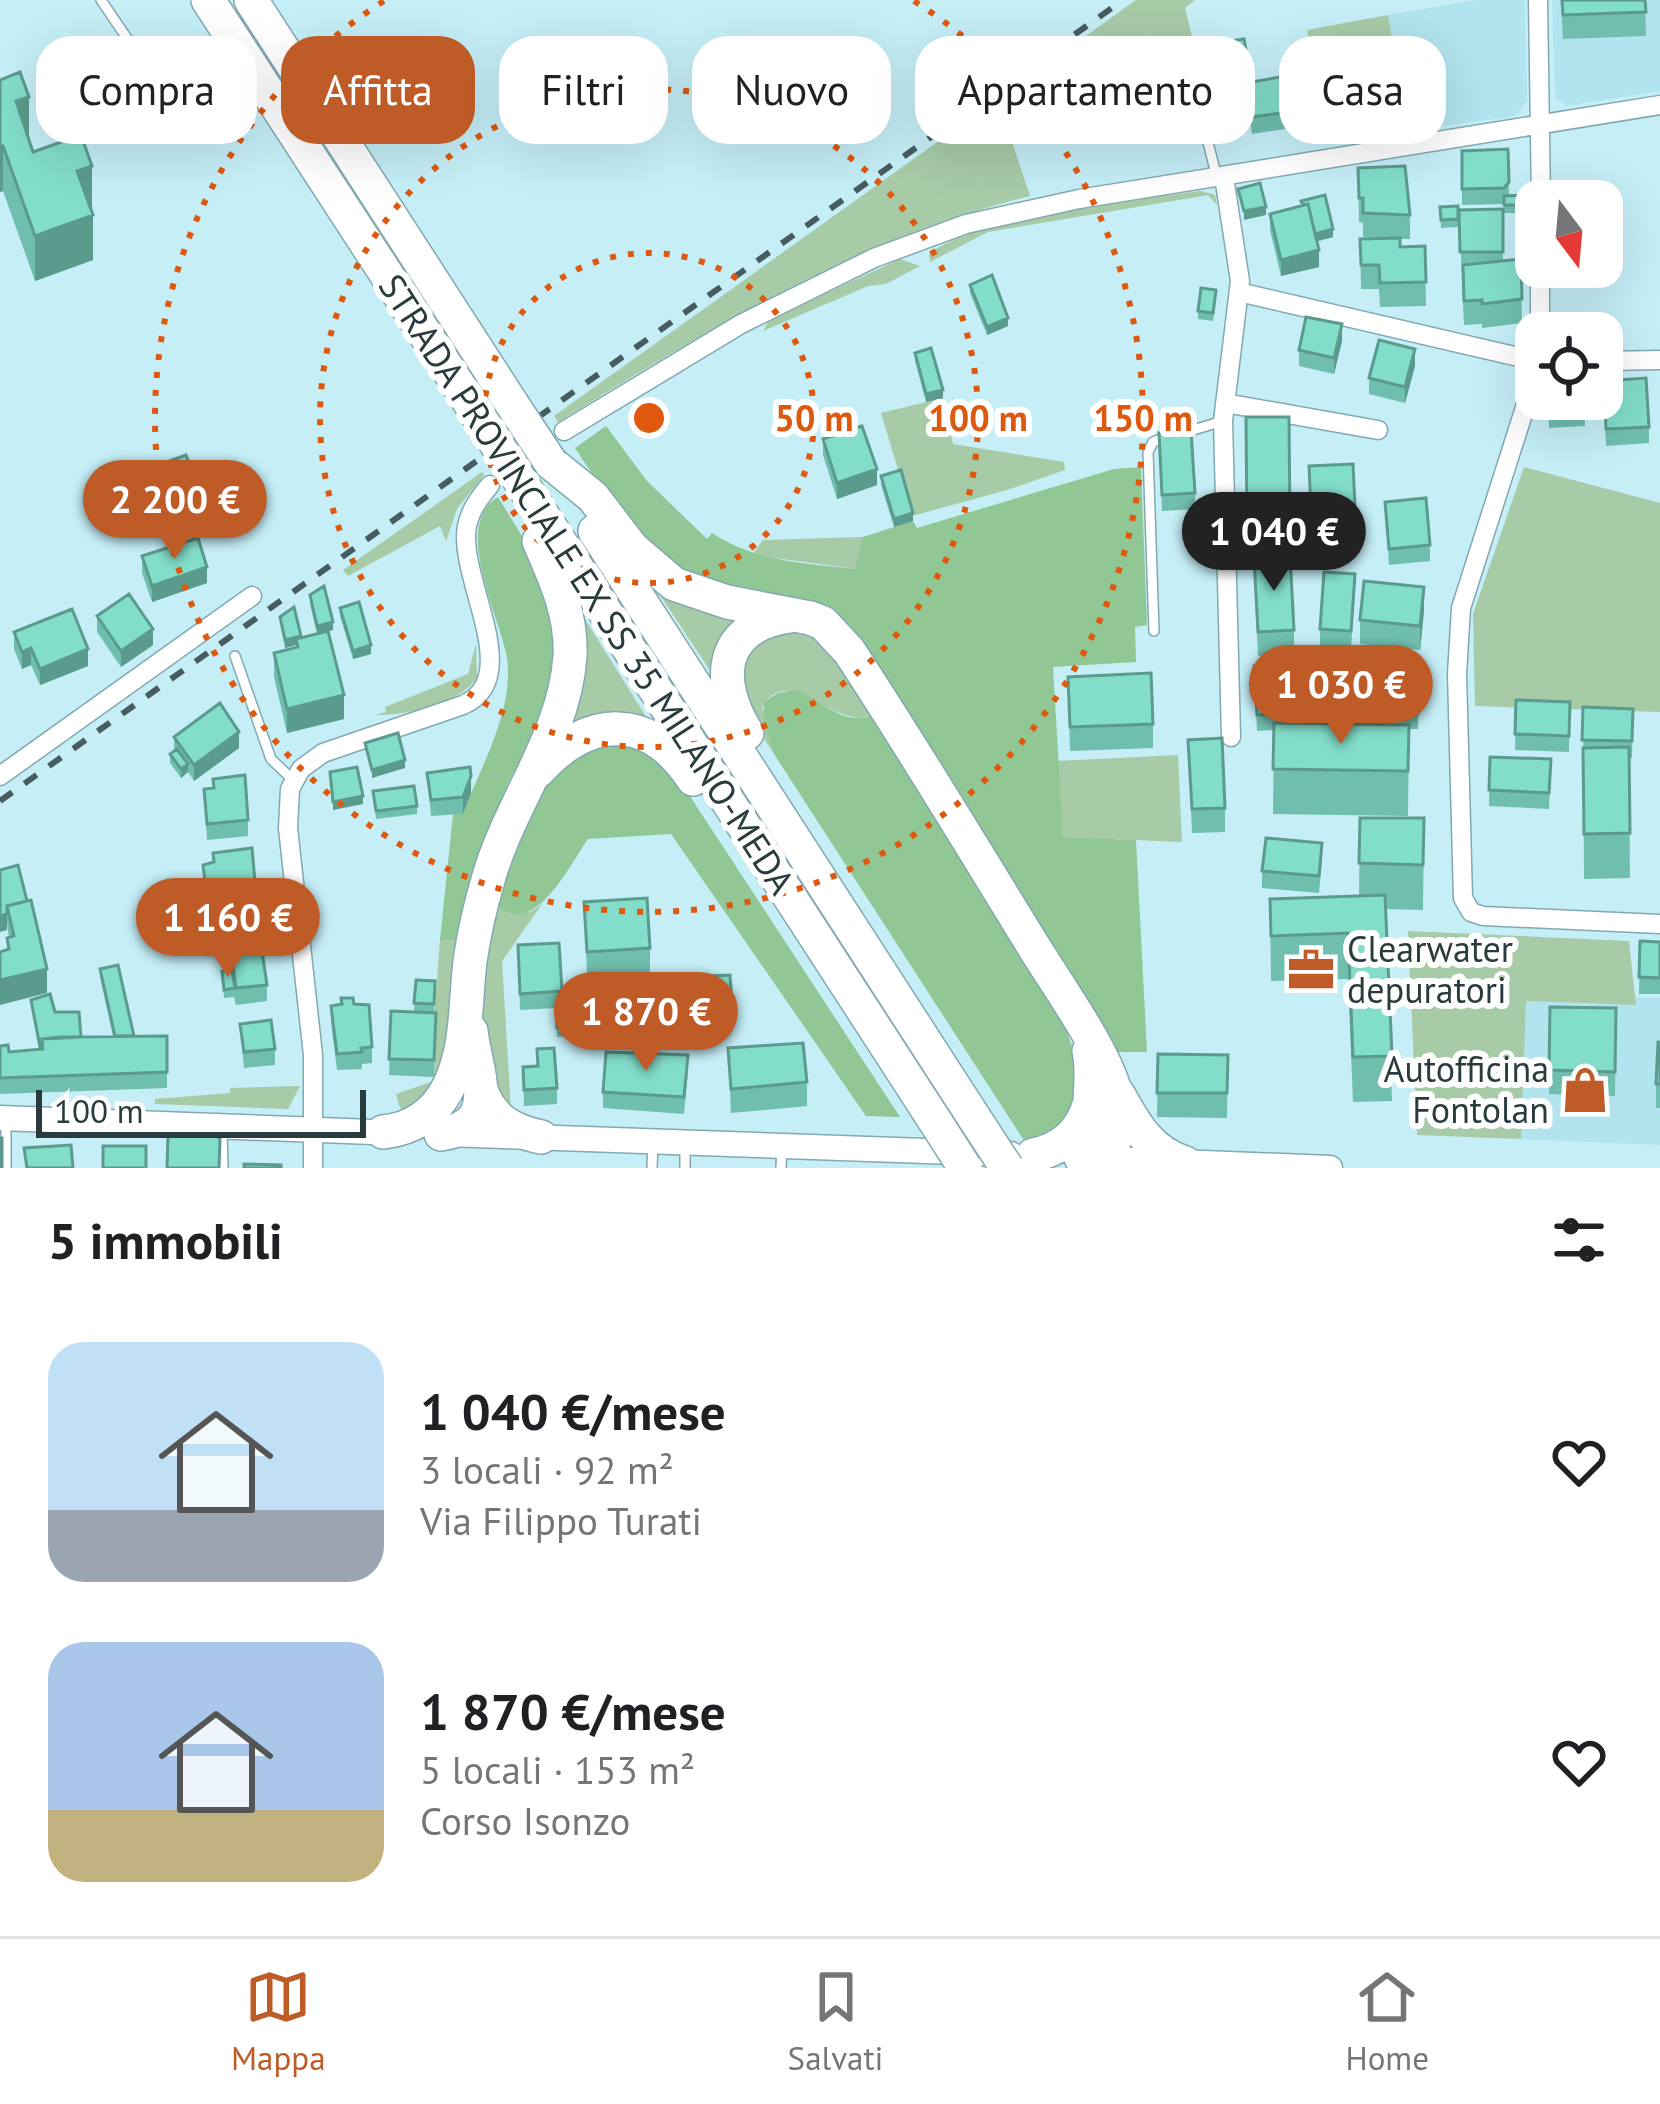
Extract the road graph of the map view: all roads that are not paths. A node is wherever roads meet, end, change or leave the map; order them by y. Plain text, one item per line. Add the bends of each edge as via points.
1 (101, 0) edge
2 (208, 0) edge
3 (250, 0) edge
4 (1538, 0) edge
5 (125, 36) edge
6 (1660, 104) edge
7 (1541, 125) junction
8 (1210, 144) edge
9 (1220, 178) junction
10 (1541, 180) edge
11 (1240, 292) junction
12 (1515, 357) edge
13 (1660, 359) edge
14 (1623, 360) edge
15 (1224, 412) junction
16 (1521, 420) edge
17 (1378, 430) dead end
18 (564, 431) dead end
19 (551, 463) junction
20 (506, 484) junction
21 (252, 596) dead end
22 (810, 618) junction
23 (1154, 631) dead end
24 (235, 656) dead end
25 (1231, 737) dead end
26 (0, 776) edge
27 (294, 781) junction
28 (519, 796) junction
29 (800, 848) junction
30 (772, 869) junction
31 (1660, 924) edge
32 (468, 999) junction
33 (458, 1061) junction
34 (481, 1090) junction
35 (1101, 1094) junction
36 (3, 1118) edge
37 (222, 1126) junction
38 (314, 1130) junction
39 (382, 1132) junction
40 (468, 1132) junction
41 (541, 1137) junction
42 (653, 1142) junction
43 (685, 1155) edge
44 (781, 1157) edge
45 (1101, 1157) junction
46 (1020, 1161) edge
47 (1186, 1163) junction
48 (7, 1168) edge
49 (223, 1168) edge
50 (314, 1168) edge
51 (652, 1168) edge
52 (965, 1168) edge
53 (1330, 1168) edge

1 - 5 lane
2 - 20 highway, STRADA PROVINCIALE EX SS 35 MILANO-MEDA, bridge via 483,423
3 - 19 highway, STRADA PROVINCIALE EX SS 35 MILANO-MEDA, bridge
4 - 7 street
6 - 7 street
7 - 9 street
7 - 10 street
8 - 9 lane
9 - 11 street
9 - 18 street via 1022,210 891,250 741,324
11 - 12 street
11 - 15 street
13 - 14 street
15 - 17 street
15 - 23 lane via 1148,448
15 - 25 street
16 - 31 street via 1461,608 1463,898 1484,916
19 - 22 highway via 674,584
19 - 29 highway, STRADA PROVINCIALE EX SS 35 MILANO-MEDA
20 - 27 street via 469,518 465,546 489,651 480,695 323,753
20 - 28 highway via 558,584 570,652 560,711
20 - 30 highway, STRADA PROVINCIALE EX SS 35 MILANO-MEDA
21 - 26 street
22 - 29 highway via 773,619 746,634 725,677 735,712 785,795
22 - 35 highway via 836,635 859,666 1076,1016
24 - 27 lane via 271,759
27 - 38 street via 288,828
28 - 30 highway via 572,741 601,729 633,730 669,750 728,829
28 - 32 highway via 478,915
29 - 46 highway, STRADA PROVINCIALE EX SS 35 MILANO-MEDA, bridge via 976,1119
30 - 52 highway, STRADA PROVINCIALE EX SS 35 MILANO-MEDA, bridge
32 - 33 highway
32 - 34 highway
33 - 39 highway via 425,1118
33 - 40 highway via 456,1101
34 - 40 highway
34 - 41 highway via 502,1122
35 - 45 highway via 1119,1128
35 - 46 highway via 1068,1139
35 - 47 highway via 1160,1153
36 - 37 street
36 - 48 lane
37 - 38 street
37 - 49 lane
38 - 39 street
38 - 50 street
39 - 40 street
40 - 41 street
41 - 42 street
42 - 43 street
42 - 51 lane
43 - 44 street
44 - 46 street
45 - 46 street
45 - 47 street
47 - 53 street

